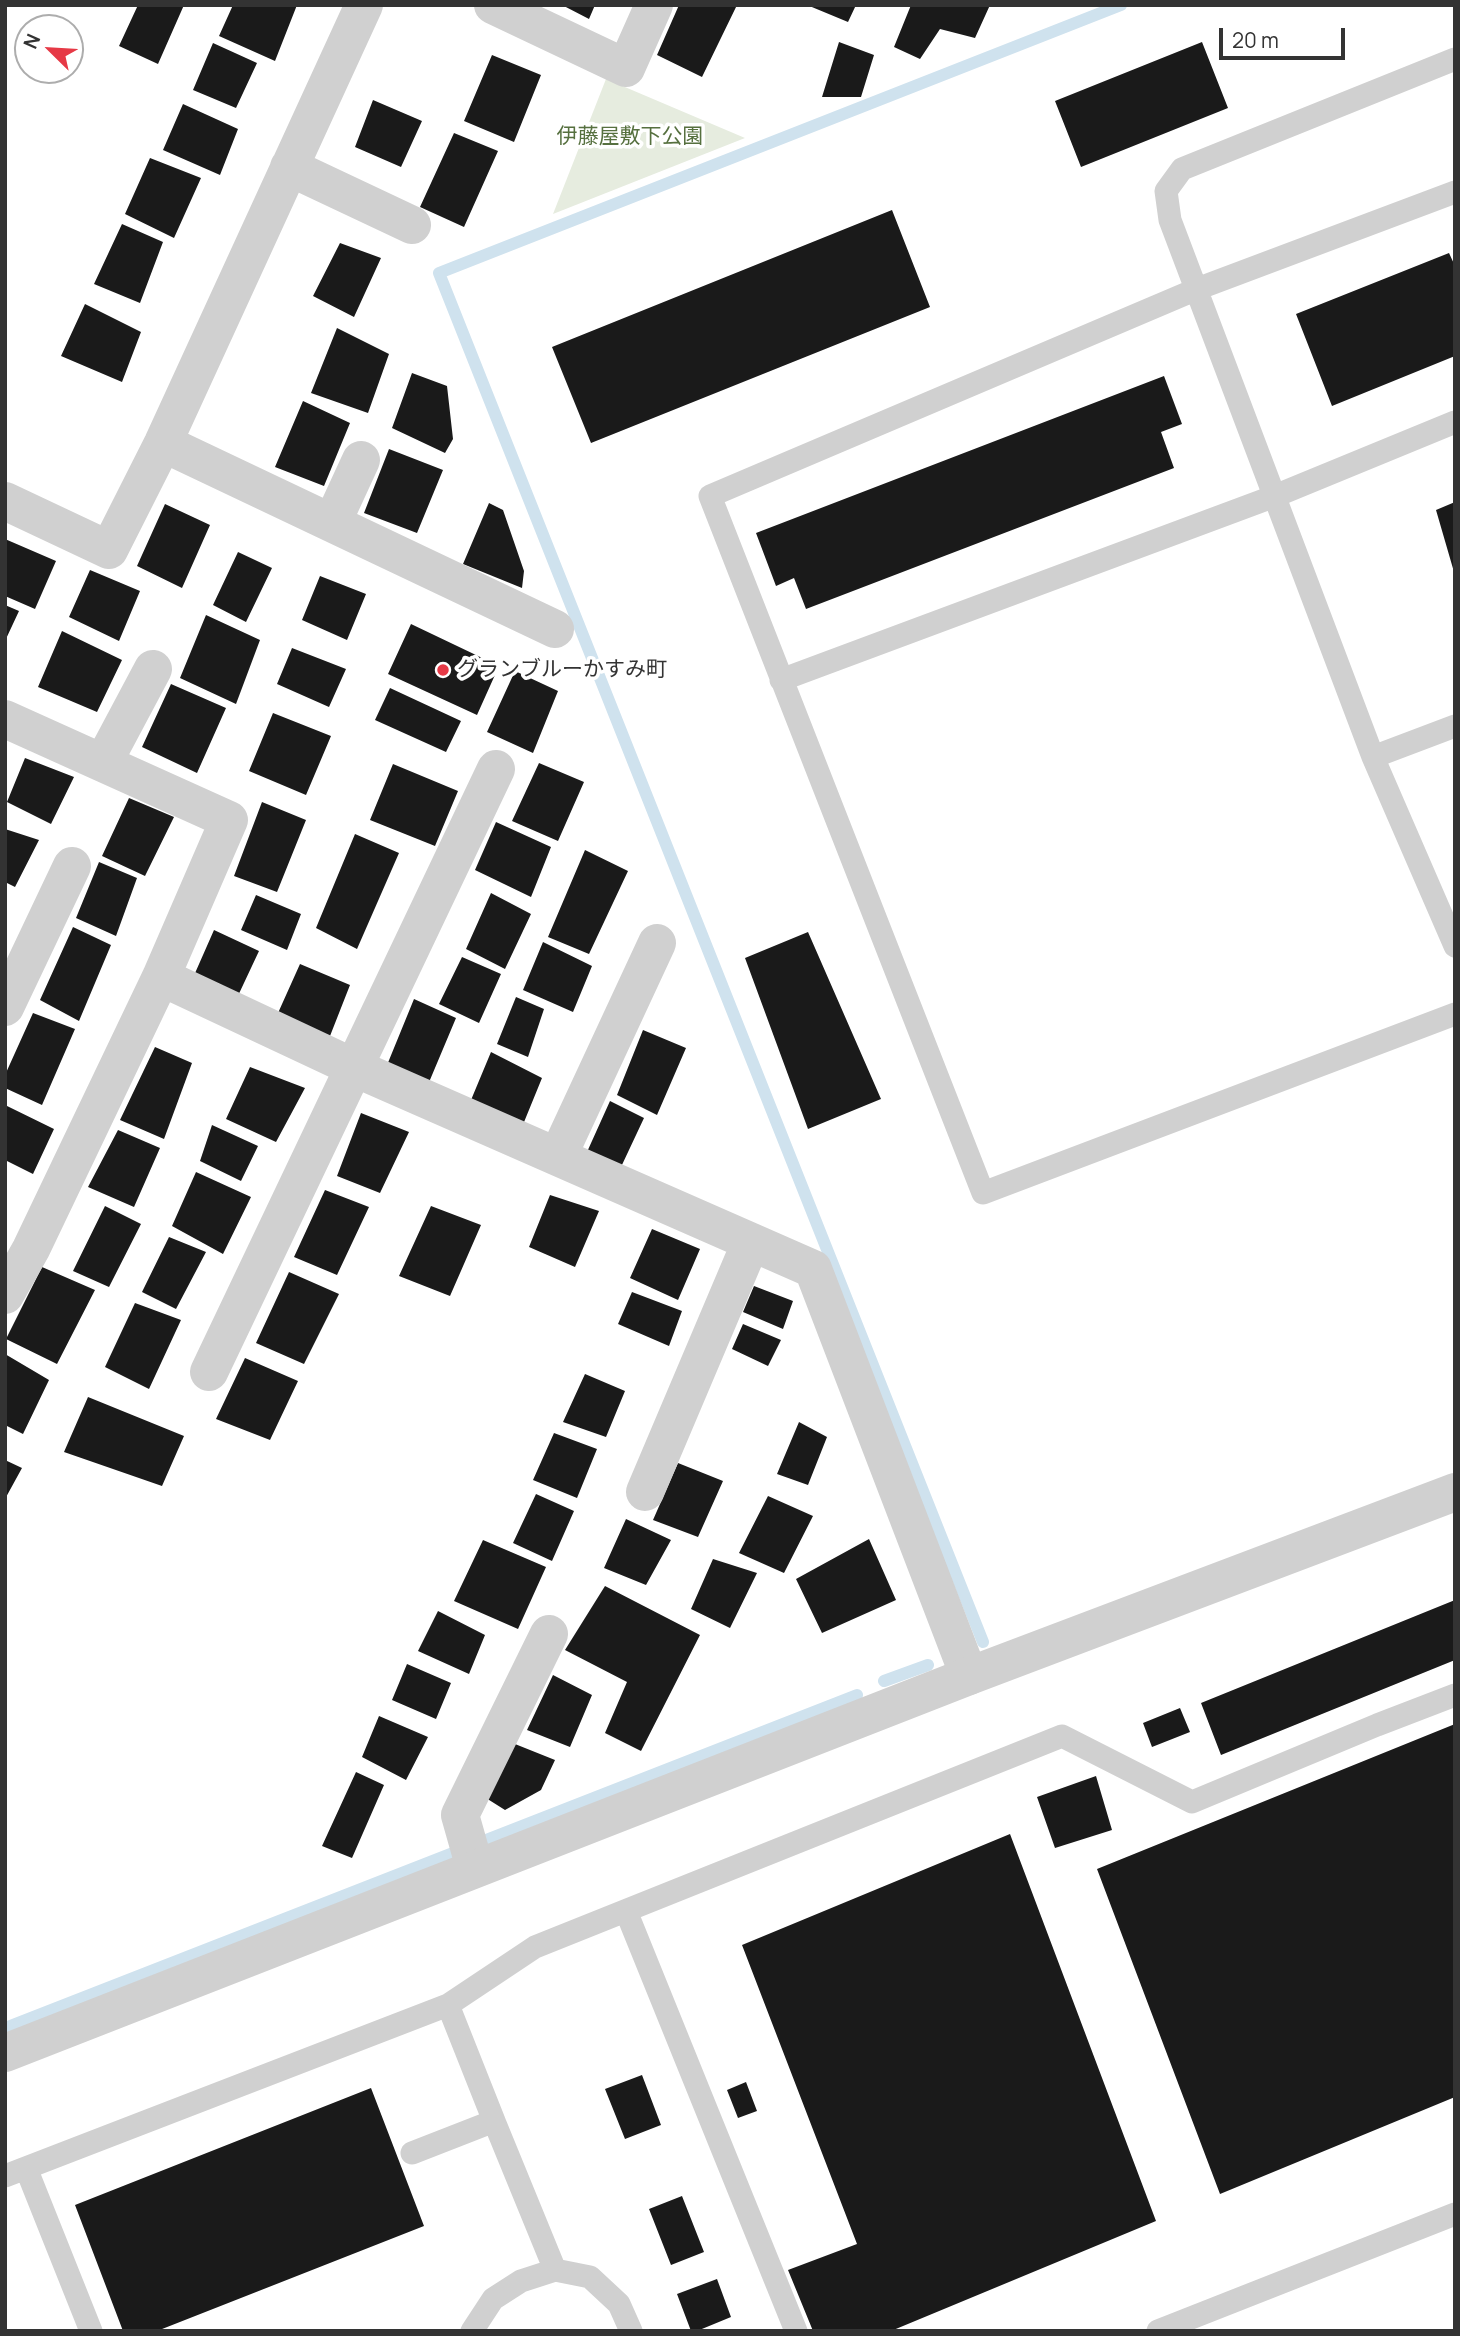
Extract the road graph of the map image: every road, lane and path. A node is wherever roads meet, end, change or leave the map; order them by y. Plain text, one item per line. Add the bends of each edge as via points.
1 (364, 5) edge
2 (493, 5) edge
3 (654, 5) edge
4 (1455, 60) edge
5 (289, 167) junction
6 (1455, 192) edge
7 (412, 225) dead end
8 (1196, 289) junction
9 (1455, 422) edge
10 (163, 443) junction
11 (361, 460) dead end
12 (1275, 496) junction
13 (5, 501) edge
14 (332, 523) junction
15 (555, 629) dead end
16 (153, 669) dead end
17 (781, 680) junction
18 (5, 719) edge
19 (1455, 726) edge
20 (1373, 757) junction
21 (103, 763) junction
22 (496, 769) dead end
23 (72, 866) dead end
24 (657, 943) dead end
25 (1455, 946) edge
26 (161, 977) junction
27 (5, 1006) edge
28 (1455, 1014) edge
29 (355, 1068) junction
30 (558, 1156) junction
31 (751, 1242) junction
32 (5, 1295) edge
33 (209, 1372) dead end
34 (645, 1492) dead end
35 (1455, 1492) edge
36 (549, 1634) dead end
37 (969, 1676) junction
38 (1455, 1695) edge
39 (473, 1860) junction
40 (626, 1911) junction
41 (448, 2005) junction
42 (5, 2053) edge
43 (494, 2121) junction
44 (412, 2153) dead end
45 (16, 2172) edge
46 (1455, 2214) edge
47 (555, 2270) junction
48 (91, 2331) edge
49 (472, 2331) edge
50 (631, 2331) edge
51 (796, 2331) edge
52 (1158, 2331) edge

1 - 5 street
2 - 3 street via 626,68
4 - 8 lane via 1182,169 1166,191 1170,220
5 - 7 street
5 - 10 street
6 - 8 lane
8 - 12 lane
8 - 17 lane via 710,496
9 - 12 lane
10 - 13 street via 109,550
10 - 14 street
11 - 14 street
12 - 17 lane
12 - 20 lane
14 - 15 street
16 - 21 street
17 - 28 lane via 984,1193
18 - 21 street
19 - 20 lane
20 - 25 lane
21 - 26 street via 229,820
22 - 29 street
23 - 27 street
24 - 30 street
26 - 29 street
26 - 32 street
29 - 30 street
29 - 33 street
30 - 31 street
31 - 34 street
31 - 37 street via 813,1269
35 - 37 street
36 - 39 street via 460,1815
37 - 39 street
38 - 40 lane via 1192,1802 1062,1736
39 - 42 street
40 - 41 lane via 535,1947
40 - 51 lane
41 - 43 lane
41 - 45 lane
43 - 44 lane
43 - 47 lane
45 - 48 lane
46 - 52 lane
47 - 49 lane via 522,2281 493,2299
47 - 50 lane via 590,2277 619,2304

